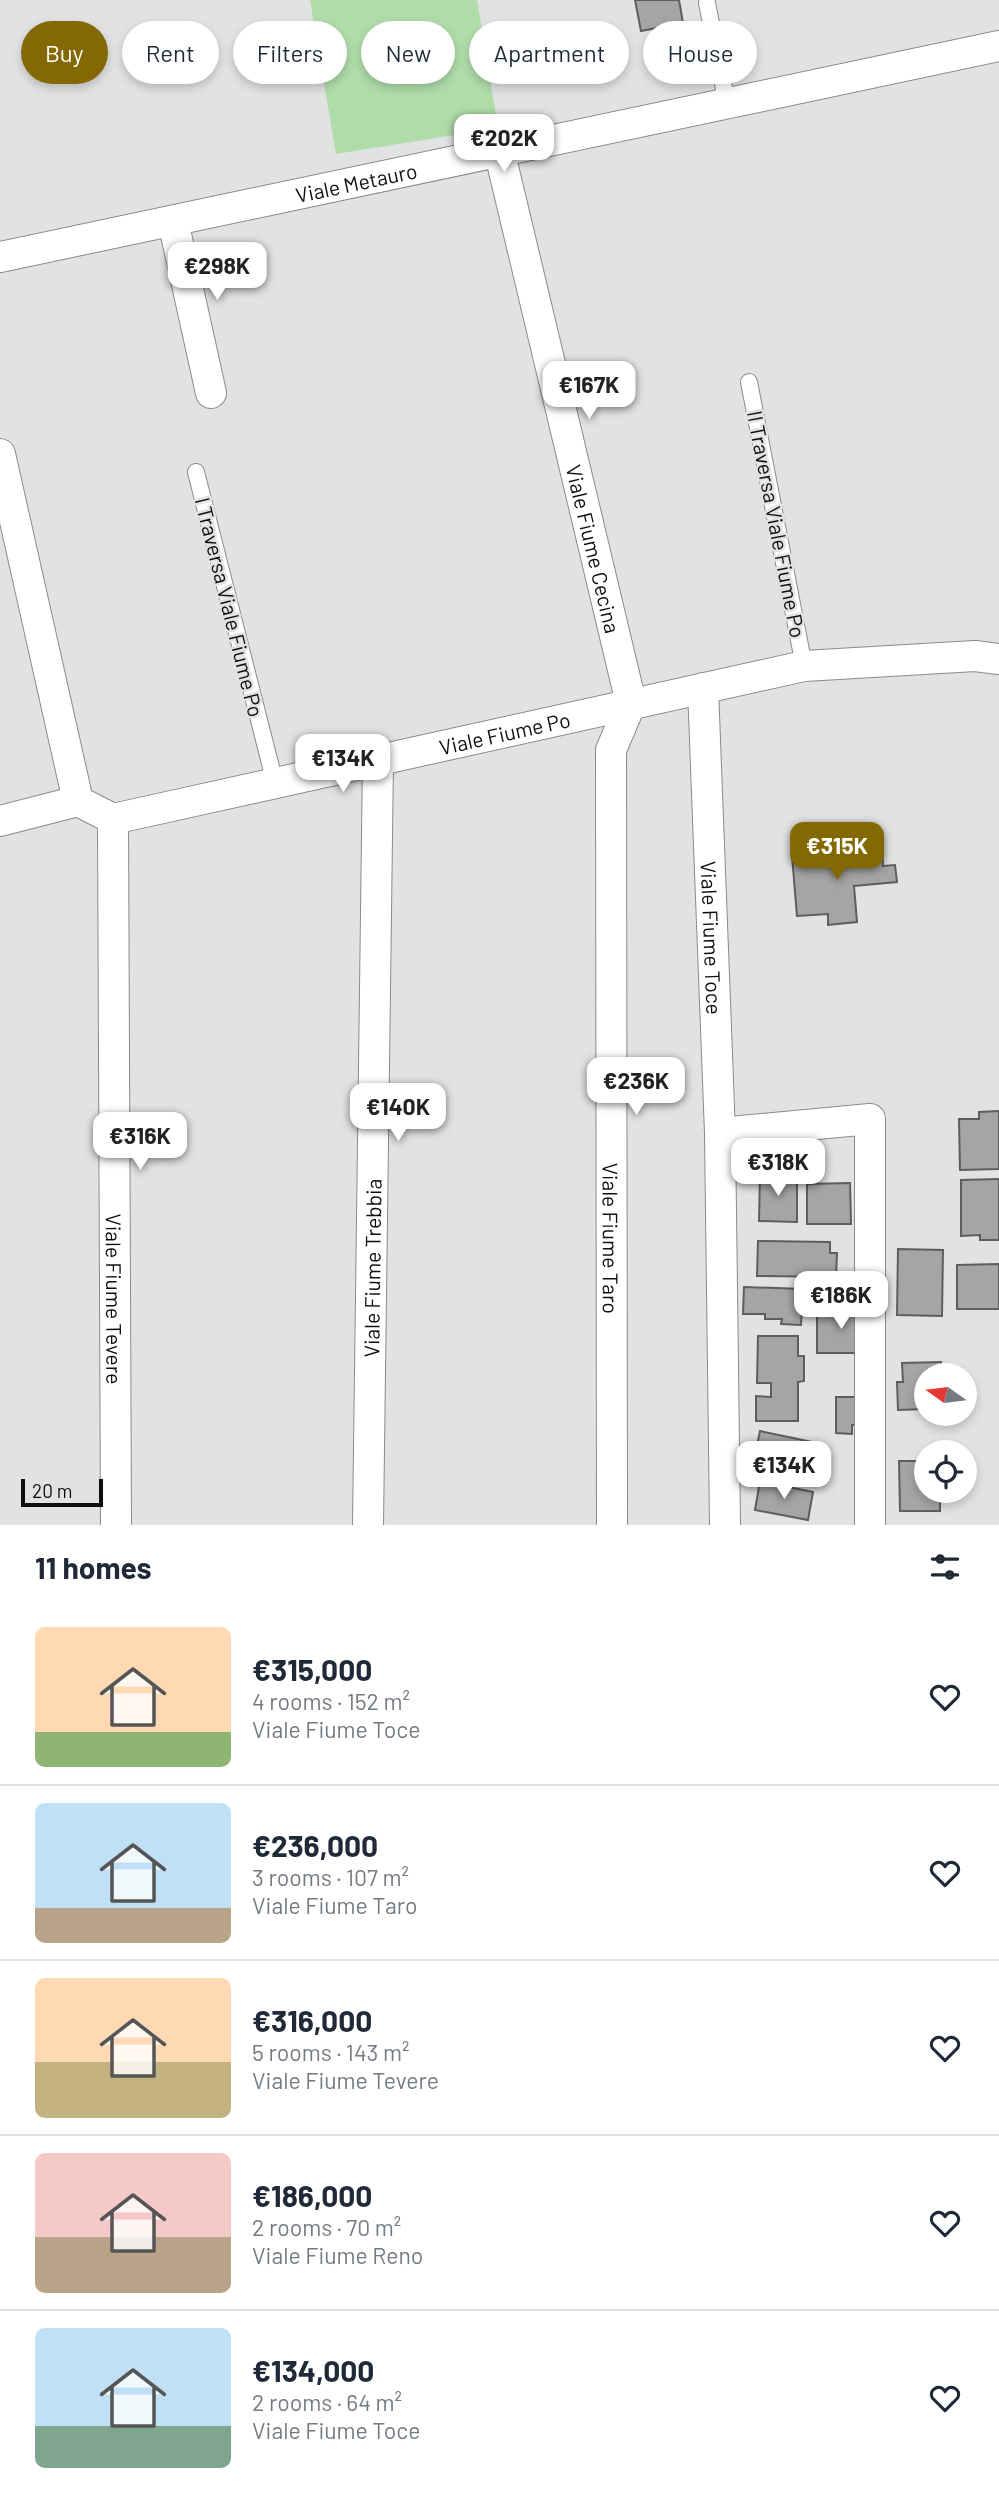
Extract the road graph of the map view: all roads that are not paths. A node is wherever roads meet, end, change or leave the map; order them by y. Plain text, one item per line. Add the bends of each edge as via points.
1 (707, 3) dead end
2 (999, 46) edge
3 (727, 104) junction
4 (499, 150) junction
5 (173, 221) junction
6 (0, 257) edge
7 (749, 382) dead end
8 (211, 393) dead end
9 (0, 454) edge
10 (196, 472) dead end
11 (999, 659) edge
12 (804, 666) junction
13 (703, 688) junction
14 (631, 703) junction
15 (378, 760) junction
16 (275, 783) junction
17 (78, 801) junction
18 (113, 819) junction
19 (0, 821) edge
20 (720, 1133) junction
21 (116, 1525) edge
22 (369, 1525) edge
23 (612, 1525) edge
24 (725, 1525) edge
25 (870, 1525) edge

1 - 3 lane
2 - 3 street, Viale Metauro
3 - 4 street, Viale Metauro
4 - 5 street, Viale Metauro
4 - 14 street, Viale Fiume Cecina
5 - 6 street, Viale Metauro
5 - 8 street
7 - 12 lane, II Traversa Viale Fiume Po
9 - 17 street
10 - 16 lane, I Traversa Viale Fiume Po
11 - 12 street, Viale Fiume Po via 975,656
12 - 13 street, Viale Fiume Po
13 - 14 street, Viale Fiume Po
13 - 20 street, Viale Fiume Toce
14 - 15 street, Viale Fiume Po
14 - 23 street, Viale Fiume Taro via 611,750
15 - 16 street, Viale Fiume Po
15 - 22 street, Viale Fiume Trebbia
16 - 18 street, Viale Fiume Po
17 - 18 street
17 - 19 street
18 - 21 street, Viale Fiume Tevere
20 - 24 street, Viale Fiume Toce
20 - 25 street via 870,1119

